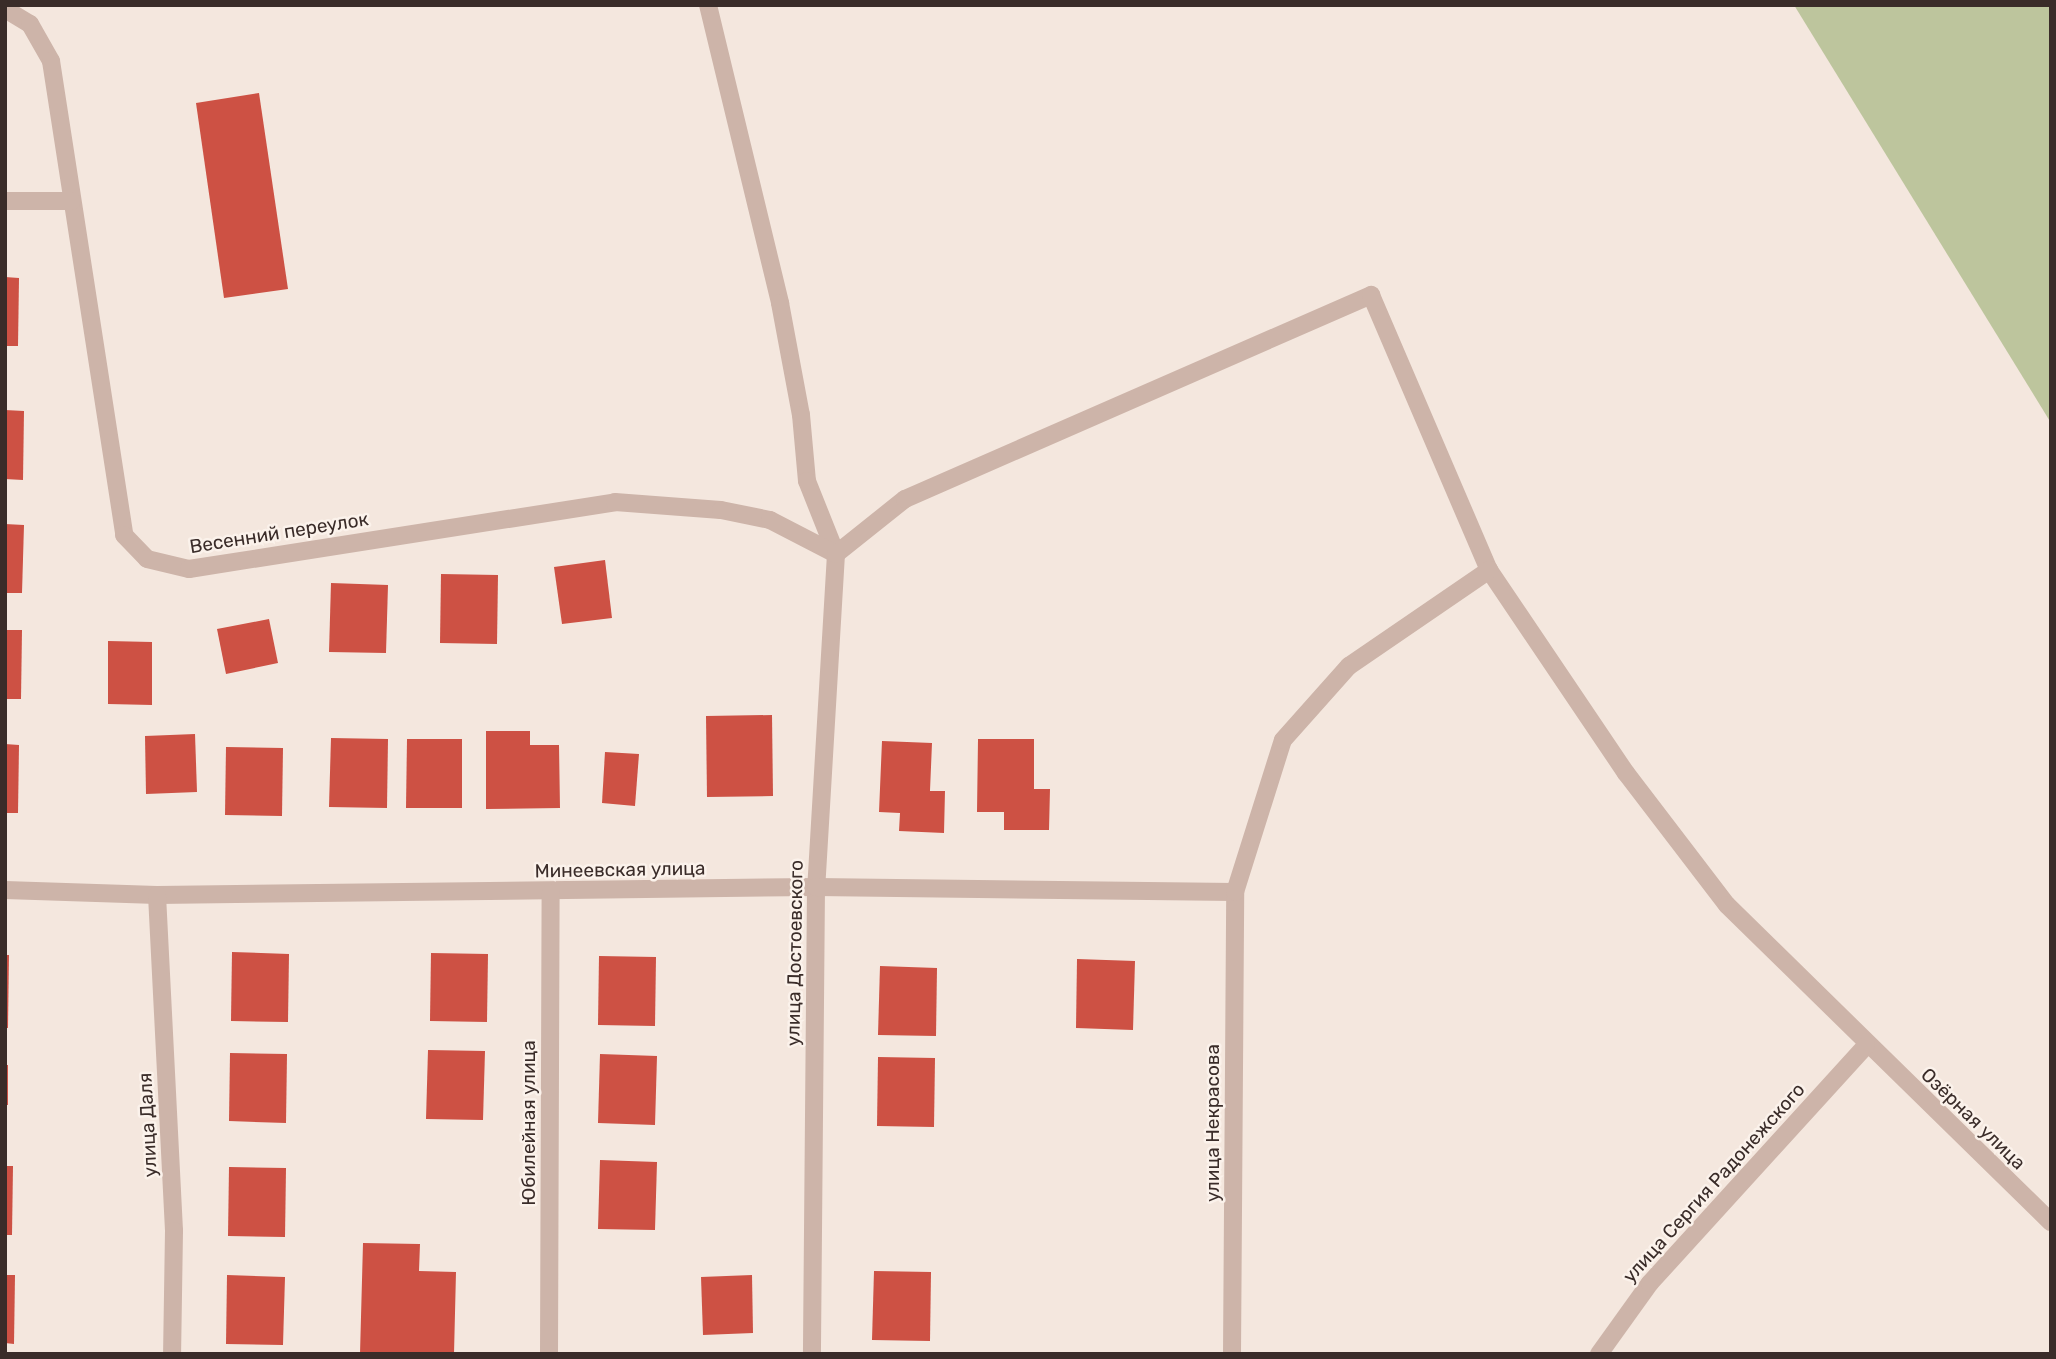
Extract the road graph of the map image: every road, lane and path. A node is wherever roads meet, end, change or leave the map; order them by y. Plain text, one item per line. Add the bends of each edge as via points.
1 (708, 5) edge
2 (5, 9) edge
3 (5, 201) edge
4 (72, 201) junction
5 (836, 554) junction
6 (1489, 570) junction
7 (816, 887) junction
8 (5, 891) edge
9 (1235, 892) junction
10 (551, 893) junction
11 (157, 895) junction
12 (1866, 1046) junction
13 (2051, 1222) edge
14 (172, 1354) edge
15 (549, 1354) edge
16 (812, 1354) edge
17 (1232, 1354) edge
18 (1599, 1354) edge

1 - 5 street via 779,303 801,415 807,481
2 - 4 street, Весенний переулок via 30,24 51,61
3 - 4 street
4 - 5 street, Весенний переулок via 124,535 147,559 189,569 614,502 722,510 770,520
5 - 6 street, Озёрная улица via 905,499 1371,295
5 - 7 street, улица Достоевского
6 - 9 street, улица Некрасова via 1349,666 1283,740
6 - 12 street, Озёрная улица via 1626,773 1727,905
7 - 9 street, Минеевская улица
7 - 10 street, Минеевская улица
7 - 16 street, улица Достоевского
8 - 11 street, Минеевская улица
9 - 17 street, улица Некрасова
10 - 11 street, Минеевская улица
10 - 15 street, Юбилейная улица
11 - 14 street, улица Даля via 174,1231
12 - 13 street, Озёрная улица
12 - 18 street, улица Сергия Радонежского via 1650,1283

